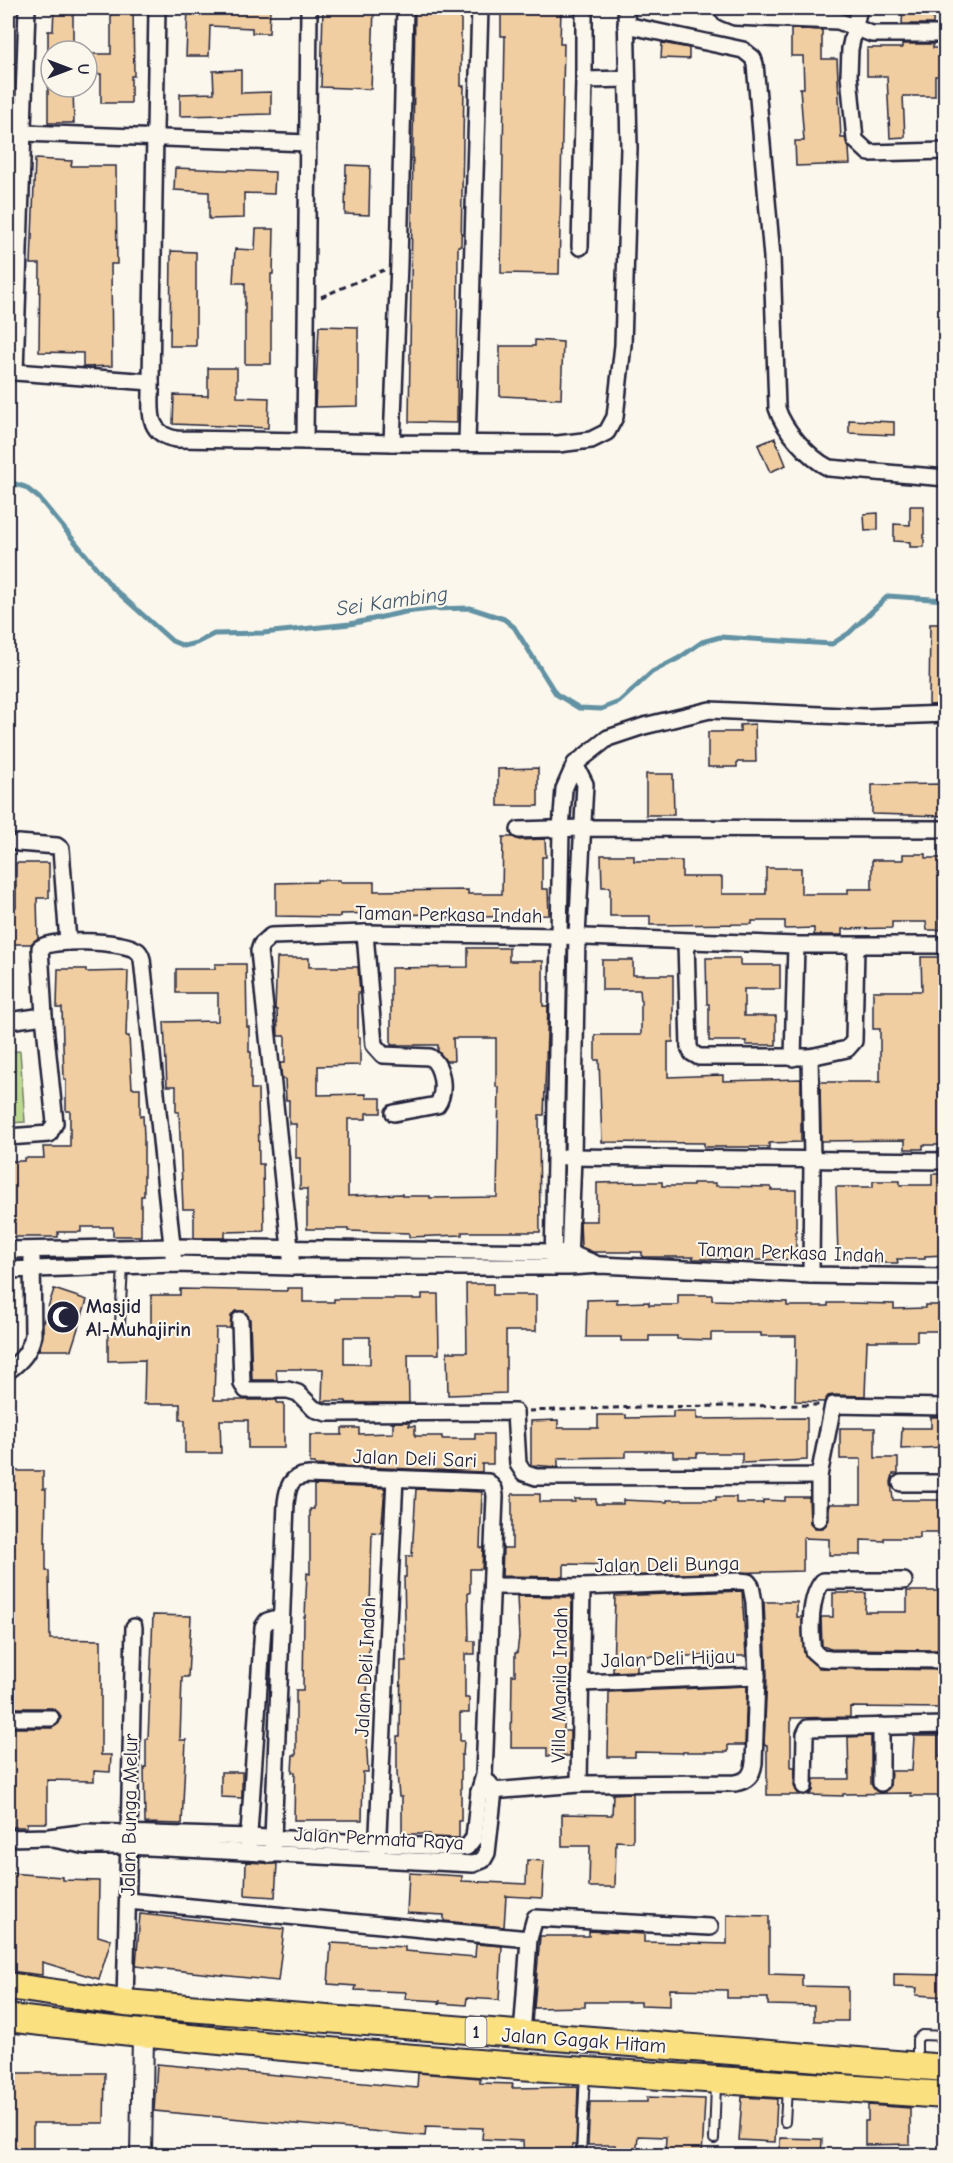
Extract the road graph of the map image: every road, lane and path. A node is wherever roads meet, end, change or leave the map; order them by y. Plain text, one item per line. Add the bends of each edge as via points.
1 (27, 8) edge
2 (157, 8) edge
3 (309, 8) edge
4 (405, 8) edge
5 (480, 8) edge
6 (584, 8) edge
7 (626, 8) edge
8 (721, 8) edge
9 (859, 8) edge
10 (626, 25) junction
11 (854, 27) junction
12 (945, 34) edge
13 (627, 79) junction
14 (584, 80) junction
15 (23, 133) junction
16 (155, 137) junction
17 (308, 143) junction
18 (945, 152) edge
19 (580, 247) dead end
20 (399, 263) junction
21 (305, 304) junction
22 (11, 372) edge
23 (151, 382) junction
24 (305, 441) junction
25 (467, 442) junction
26 (392, 443) junction
27 (945, 478) edge
28 (945, 714) edge
29 (575, 764) junction
30 (582, 828) junction
31 (561, 829) junction
32 (945, 829) edge
33 (519, 830) dead end
34 (18, 843) dead end
35 (560, 873) junction
36 (580, 873) junction
37 (365, 933) junction
38 (560, 936) junction
39 (577, 936) junction
40 (68, 942) junction
41 (686, 942) junction
42 (796, 945) junction
43 (945, 945) edge
44 (856, 946) junction
45 (44, 1016) junction
46 (8, 1021) edge
47 (794, 1058) junction
48 (810, 1058) junction
49 (394, 1113) dead end
50 (8, 1137) edge
51 (556, 1157) junction
52 (573, 1157) junction
53 (812, 1159) junction
54 (945, 1161) edge
55 (173, 1247) junction
56 (291, 1248) junction
57 (32, 1249) junction
58 (8, 1250) edge
59 (561, 1260) junction
60 (174, 1264) junction
61 (123, 1265) junction
62 (32, 1268) junction
63 (292, 1268) junction
64 (8, 1270) edge
65 (811, 1275) junction
66 (945, 1277) edge
67 (240, 1320) dead end
68 (120, 1325) dead end
69 (8, 1371) edge
70 (833, 1405) junction
71 (945, 1407) edge
72 (515, 1412) junction
73 (819, 1476) junction
74 (394, 1478) junction
75 (901, 1483) dead end
76 (945, 1483) edge
77 (819, 1519) dead end
78 (904, 1581) dead end
79 (492, 1586) junction
80 (582, 1587) junction
81 (281, 1617) junction
82 (134, 1627) dead end
83 (945, 1660) edge
84 (757, 1676) junction
85 (581, 1683) junction
86 (8, 1718) edge
87 (51, 1718) dead end
88 (945, 1725) edge
89 (881, 1726) junction
90 (484, 1775) joint
91 (881, 1783) dead end
92 (579, 1784) junction
93 (804, 1786) dead end
94 (487, 1791) junction
95 (249, 1837) junction
96 (8, 1838) edge
97 (273, 1839) junction
98 (129, 1840) junction
99 (378, 1843) junction
100 (248, 1853) junction
101 (272, 1855) junction
102 (377, 1859) junction
103 (128, 1901) junction
104 (710, 1927) dead end
105 (529, 1939) junction
106 (8, 1986) edge
107 (125, 2003) junction
108 (8, 2018) edge
109 (144, 2034) junction
110 (522, 2035) junction
111 (945, 2036) edge
112 (696, 2049) junction
113 (917, 2066) junction
114 (945, 2068) edge
115 (585, 2071) junction
116 (706, 2080) junction
117 (787, 2084) junction
118 (945, 2095) edge
119 (786, 2122) dead end
120 (714, 2139) dead end
121 (141, 2156) edge
122 (581, 2156) edge

1 - 15 street
2 - 16 street
3 - 17 street
4 - 20 street
5 - 25 street
6 - 14 street
7 - 10 street
8 - 11 street via 735,17 821,19
9 - 11 street
10 - 13 street
10 - 27 street via 743,50 753,58 772,257 777,408 787,430 818,460 834,469
11 - 12 street via 873,34
11 - 18 street via 849,75 855,140 868,153
13 - 14 street
13 - 25 street via 629,148 623,333 615,417 607,432 591,440 558,444
14 - 19 street
15 - 16 street
15 - 22 street
16 - 17 street
16 - 23 street
17 - 21 street
20 - 21 path
20 - 26 street
21 - 24 street
22 - 23 street
23 - 24 street via 152,421 166,437
24 - 26 street
25 - 26 street
28 - 29 street via 865,717 710,710 608,738
29 - 30 street via 585,783
29 - 31 street via 564,789
30 - 31 street
30 - 32 street
30 - 36 street
31 - 33 street
31 - 35 street
34 - 40 street via 61,849
35 - 36 street
35 - 38 street
36 - 39 street
37 - 38 street, Taman Perkasa Indah
37 - 49 street via 374,1045 383,1055 430,1057 438,1064 442,1080 437,1105
37 - 56 street, Taman Perkasa Indah via 271,936 259,951
38 - 39 street, Taman Perkasa Indah
38 - 51 street
39 - 41 street, Taman Perkasa Indah
39 - 52 street
40 - 45 street via 40,948
40 - 55 street via 110,944 141,954
41 - 42 street, Taman Perkasa Indah
41 - 47 street via 688,1047 692,1053 699,1057
42 - 44 street, Taman Perkasa Indah
42 - 47 street
43 - 44 street, Taman Perkasa Indah
44 - 48 street via 854,1041 847,1049
45 - 46 street
45 - 50 street via 54,1128 45,1135
47 - 48 street
48 - 53 street
51 - 52 street
51 - 59 street
52 - 53 street
52 - 59 street
53 - 54 street
53 - 65 street
55 - 56 street, Taman Perkasa Indah
55 - 57 street, Taman Perkasa Indah
55 - 60 street
56 - 59 street, Taman Perkasa Indah
56 - 63 street, Taman Perkasa Indah
57 - 58 street, Taman Perkasa Indah
57 - 62 street
59 - 63 street, Taman Perkasa Indah
59 - 65 street, Taman Perkasa Indah
60 - 61 street, Taman Perkasa Indah
60 - 63 street, Taman Perkasa Indah
61 - 62 street, Taman Perkasa Indah
61 - 68 lane
62 - 64 street, Taman Perkasa Indah
62 - 69 street via 31,1346
65 - 66 street, Taman Perkasa Indah
67 - 72 street via 242,1384 246,1390 288,1390 314,1409 327,1413
70 - 71 street
70 - 72 path
70 - 73 street
72 - 73 street via 518,1464 524,1473 536,1478
73 - 77 street
74 - 79 street, Jalan Deli Sari via 480,1480 492,1485
74 - 81 street, Jalan Deli Sari via 309,1475 294,1478 289,1484
74 - 99 street, Jalan Deli Indah
75 - 76 street
78 - 83 street via 823,1581 813,1608 813,1651 830,1659
79 - 80 street, Jalan Deli Bunga
79 - 90 street, Jalan Deli Sari
80 - 84 street, Jalan Deli Bunga via 748,1582 754,1602
80 - 85 street, Villa Manila Indah
81 - 95 street via 267,1621 263,1627
81 - 97 street, Jalan Deli Sari
82 - 98 street, Jalan Bunga Melur
84 - 85 street, Jalan Deli Hijau
84 - 92 street, Villa Manila Indah via 754,1763 748,1779 735,1783
85 - 92 street, Villa Manila Indah
86 - 87 street
88 - 89 street
89 - 91 street
89 - 93 street via 806,1729
90 - 94 street, Jalan Permata Raya
92 - 94 street, Villa Manila Indah
94 - 99 street, Jalan Permata Raya via 474,1838 467,1846
94 - 102 street, Jalan Permata Raya via 487,1853 483,1860 473,1864
95 - 97 street, Jalan Permata Raya
95 - 98 street, Jalan Permata Raya
95 - 100 street
96 - 98 street, Jalan Permata Raya via 88,1832
97 - 99 street, Jalan Permata Raya
97 - 101 street, Jalan Deli Sari
98 - 100 street, Jalan Permata Raya
98 - 103 street, Jalan Bunga Melur
99 - 102 street, Jalan Deli Indah
100 - 101 street, Jalan Permata Raya
101 - 102 street, Jalan Permata Raya
103 - 105 street
103 - 107 street, Jalan Bunga Melur
104 - 105 street via 541,1917 534,1919
105 - 110 street
106 - 107 highway, Jalan Gagak Hitam / 1
107 - 110 highway, Jalan Gagak Hitam / 1
108 - 109 highway, Jalan Gagak Hitam / 1
109 - 115 highway, Jalan Gagak Hitam / 1
109 - 121 street
110 - 112 highway, Jalan Gagak Hitam / 1
111 - 113 lane via 922,2035 917,2039
112 - 113 highway, Jalan Gagak Hitam / 1
112 - 116 highway
113 - 114 highway, Jalan Gagak Hitam / 1
115 - 116 highway, Jalan Gagak Hitam / 1
115 - 122 lane
116 - 117 highway, Jalan Gagak Hitam / 1
116 - 120 lane
117 - 118 highway, Jalan Gagak Hitam / 1
117 - 119 lane

